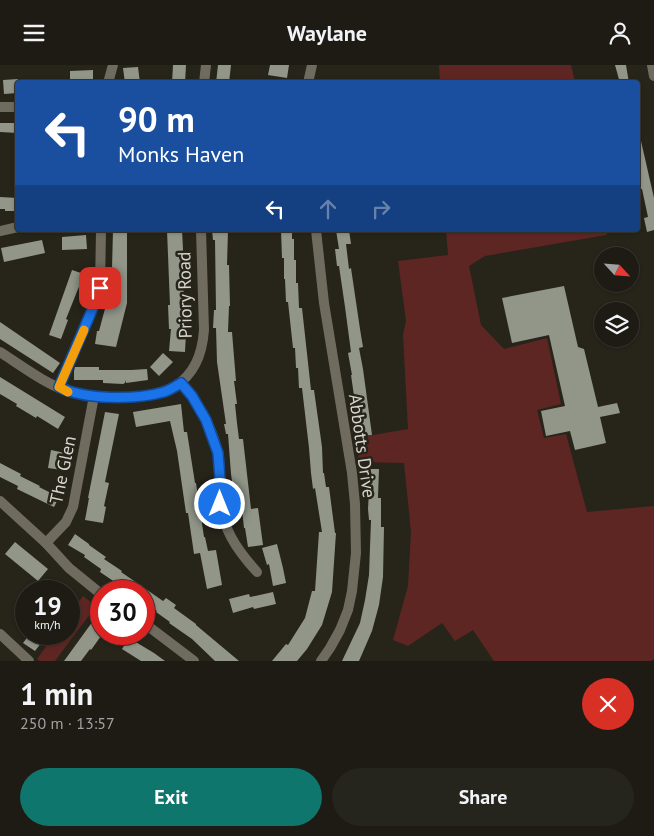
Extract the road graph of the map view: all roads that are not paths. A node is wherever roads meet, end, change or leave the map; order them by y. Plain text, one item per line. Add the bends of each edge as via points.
1 (113, 65) edge
2 (206, 65) edge
3 (312, 65) edge
4 (652, 65) edge
5 (654, 76) edge
6 (109, 80) edge
7 (204, 80) edge
8 (309, 80) edge
9 (0, 107) edge
10 (15, 107) edge
11 (15, 228) edge
12 (0, 231) edge
13 (101, 232) edge
14 (201, 232) edge
15 (316, 232) edge
16 (0, 352) edge
17 (181, 383) junction
18 (59, 387) junction
19 (94, 396) junction
20 (0, 501) edge
21 (46, 543) junction
22 (257, 572) dead end
23 (90, 585) edge
24 (155, 631) edge
25 (0, 635) edge
26 (29, 661) edge
27 (194, 661) edge
28 (322, 661) edge

1 - 6 street
2 - 7 street
3 - 8 street
4 - 5 street
9 - 10 street
11 - 12 street
13 - 18 street via 100,288
14 - 17 street, Priory Road via 203,343 194,367
15 - 28 street, Abbotts Drive via 355,504 352,591 340,630
16 - 18 street
17 - 19 street via 159,393 128,398
17 - 22 street via 206,420 218,453 220,504 228,531
18 - 19 street via 68,392
19 - 21 street, The Glen via 73,507 66,522
20 - 21 street
21 - 23 street
24 - 27 street
25 - 26 street

